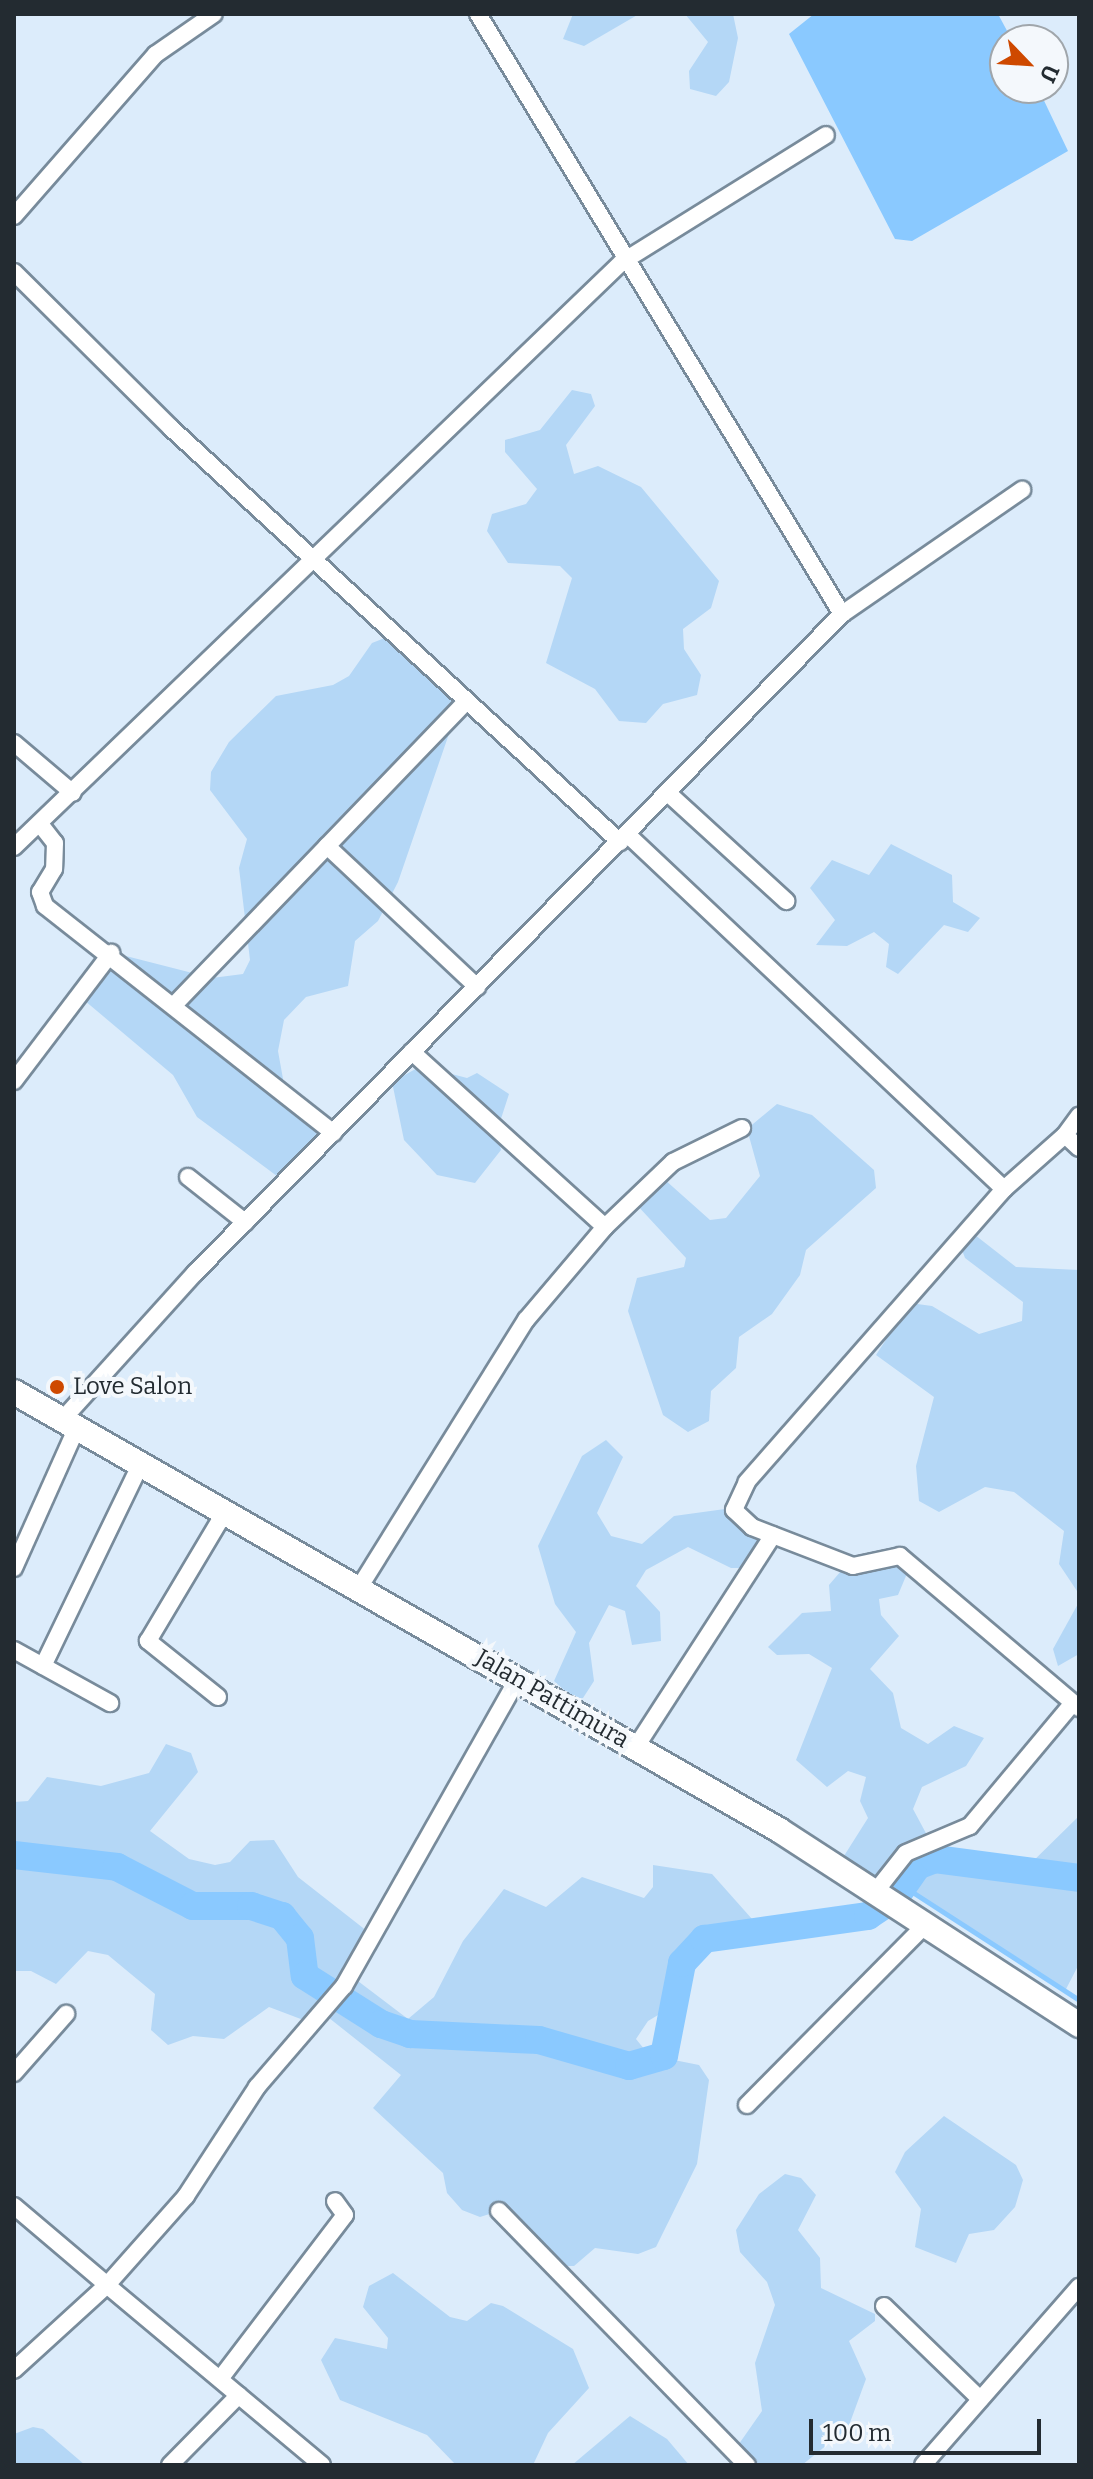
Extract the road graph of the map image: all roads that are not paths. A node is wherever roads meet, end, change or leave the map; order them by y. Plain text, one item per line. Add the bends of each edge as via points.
1 (214, 14) edge
2 (478, 14) edge
3 (826, 135) dead end
4 (14, 216) edge
5 (622, 262) junction
6 (14, 272) edge
7 (1022, 490) dead end
8 (317, 562) junction
9 (842, 614) junction
10 (467, 701) junction
11 (14, 743) edge
12 (73, 793) junction
13 (669, 794) junction
14 (40, 824) junction
15 (624, 838) junction
16 (327, 846) junction
17 (14, 847) edge
18 (786, 901) dead end
19 (111, 953) junction
20 (477, 987) junction
21 (176, 1003) junction
22 (412, 1052) junction
23 (14, 1081) edge
24 (1079, 1116) edge
25 (742, 1128) dead end
26 (333, 1133) junction
27 (1065, 1135) junction
28 (1079, 1148) edge
29 (188, 1177) dead end
30 (1004, 1189) junction
31 (245, 1222) junction
32 (605, 1227) junction
33 (14, 1392) edge
34 (70, 1423) junction
35 (141, 1463) junction
36 (226, 1510) junction
37 (773, 1535) junction
38 (14, 1568) edge
39 (359, 1588) junction
40 (14, 1650) edge
41 (43, 1666) junction
42 (518, 1678) junction
43 (218, 1697) dead end
44 (110, 1703) dead end
45 (1076, 1705) edge
46 (636, 1747) junction
47 (887, 1899) junction
48 (926, 1924) junction
49 (66, 2014) dead end
50 (1079, 2025) edge
51 (14, 2073) edge
52 (747, 2105) dead end
53 (335, 2201) dead end
54 (14, 2206) edge
55 (499, 2211) dead end
56 (107, 2285) junction
57 (1079, 2287) edge
58 (884, 2306) dead end
59 (14, 2370) edge
60 (220, 2379) junction
61 (239, 2395) junction
62 (980, 2399) junction
63 (170, 2465) edge
64 (322, 2465) edge
65 (747, 2465) edge
66 (923, 2465) edge

1 - 4 street via 156,54
2 - 5 street
3 - 5 street
5 - 8 street
5 - 9 street
6 - 8 street
7 - 9 street
8 - 10 street
8 - 12 street
9 - 13 street
10 - 15 street
10 - 16 street
11 - 12 street
12 - 14 street
13 - 15 street
13 - 18 street
14 - 17 street
14 - 19 street via 55,843 54,869 40,892 45,906
15 - 20 street
15 - 30 street
16 - 20 street
16 - 21 street
19 - 21 street
19 - 23 street
20 - 22 street
21 - 26 street
22 - 26 street
22 - 32 street
24 - 27 street
25 - 32 street via 673,1162
26 - 31 street
27 - 28 street
27 - 30 street
29 - 31 street
30 - 37 street via 747,1482 734,1510
31 - 34 street
32 - 39 street via 526,1320
33 - 34 main road, Jalan Pattimura
34 - 35 main road, Jalan Pattimura
34 - 38 street
35 - 36 main road, Jalan Pattimura
35 - 41 street
36 - 39 main road, Jalan Pattimura
36 - 43 street via 148,1641
37 - 45 street via 853,1566 900,1556
37 - 46 street
39 - 42 main road, Jalan Pattimura
40 - 41 street
41 - 44 street
42 - 46 main road, Jalan Pattimura
42 - 56 street via 344,1986 257,2087 186,2196
45 - 47 street via 970,1826 906,1853
46 - 47 main road, Jalan Pattimura
47 - 48 main road, Jalan Pattimura
48 - 50 main road, Jalan Pattimura
48 - 52 street
49 - 51 street
53 - 60 street via 345,2215
54 - 56 street
55 - 65 street
56 - 59 street
56 - 60 street
57 - 62 street
58 - 62 street
60 - 61 street
61 - 63 street
61 - 64 street
62 - 66 street

